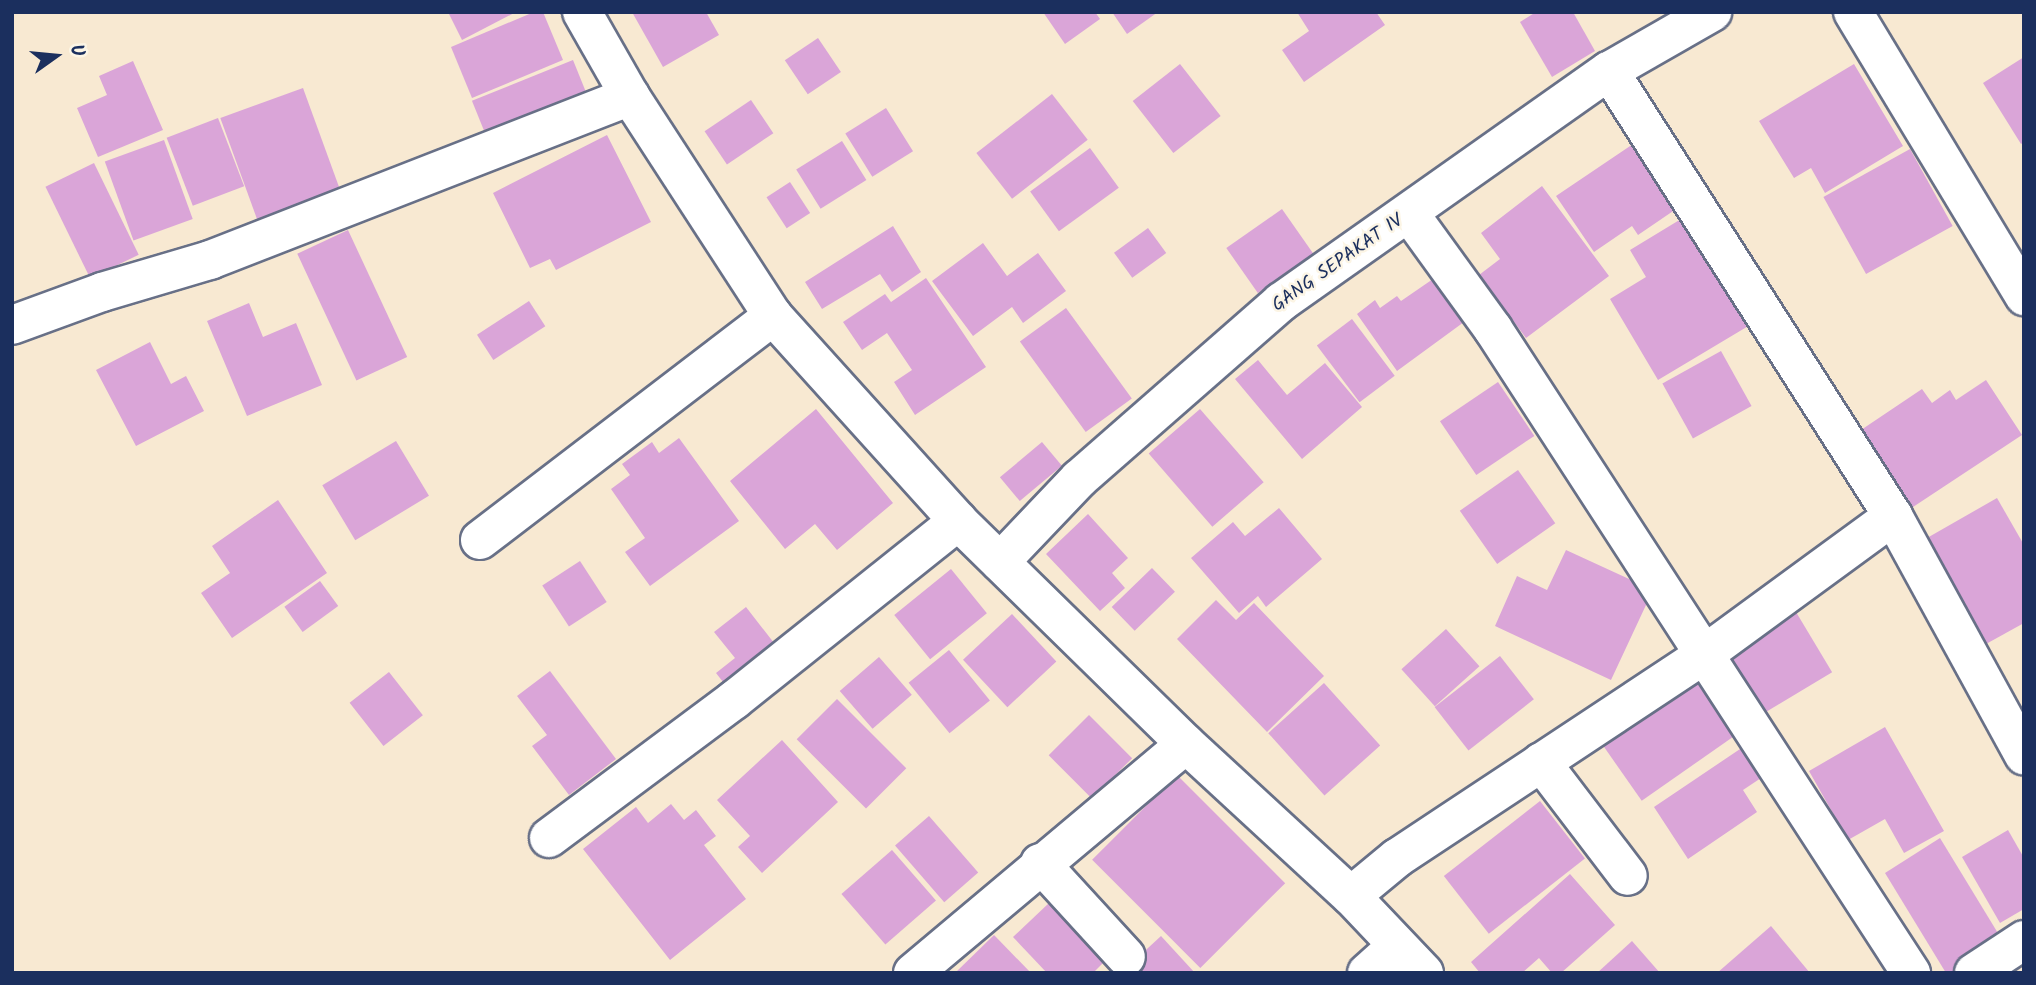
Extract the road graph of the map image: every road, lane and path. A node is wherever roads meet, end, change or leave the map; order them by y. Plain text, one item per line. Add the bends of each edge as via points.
1 (582, 12) edge
2 (1712, 12) edge
3 (1853, 12) edge
4 (1609, 71) junction
5 (630, 96) junction
6 (1409, 213) junction
7 (2024, 296) edge
8 (773, 316) junction
9 (12, 325) edge
10 (1893, 516) junction
11 (958, 521) junction
12 (480, 540) dead end
13 (1000, 562) junction
14 (1702, 656) junction
15 (1186, 744) junction
16 (2024, 755) edge
17 (1541, 762) junction
18 (549, 838) dead end
19 (1040, 863) junction
20 (1628, 876) dead end
21 (1351, 895) junction
22 (2024, 940) edge
23 (1397, 946) junction
24 (1126, 957) dead end
25 (913, 973) edge
26 (1367, 973) edge
27 (1424, 973) edge
28 (1911, 973) edge
29 (1974, 973) edge

1 - 5 street
2 - 4 street, GANG SEPAKAT IV
3 - 7 street
4 - 6 street, GANG SEPAKAT IV
4 - 10 street
5 - 8 street
5 - 9 street via 210,260
6 - 13 street, GANG SEPAKAT IV via 1281,302 1079,479
6 - 14 street via 1493,330
8 - 11 street
8 - 12 street
10 - 14 street
10 - 16 street
11 - 13 street
11 - 18 street via 734,700
13 - 15 street
14 - 17 street
14 - 28 street
15 - 19 street
15 - 21 street
17 - 20 street
17 - 21 street via 1397,858
19 - 24 street
19 - 25 street
21 - 23 street
22 - 29 street
23 - 26 street
23 - 27 street

